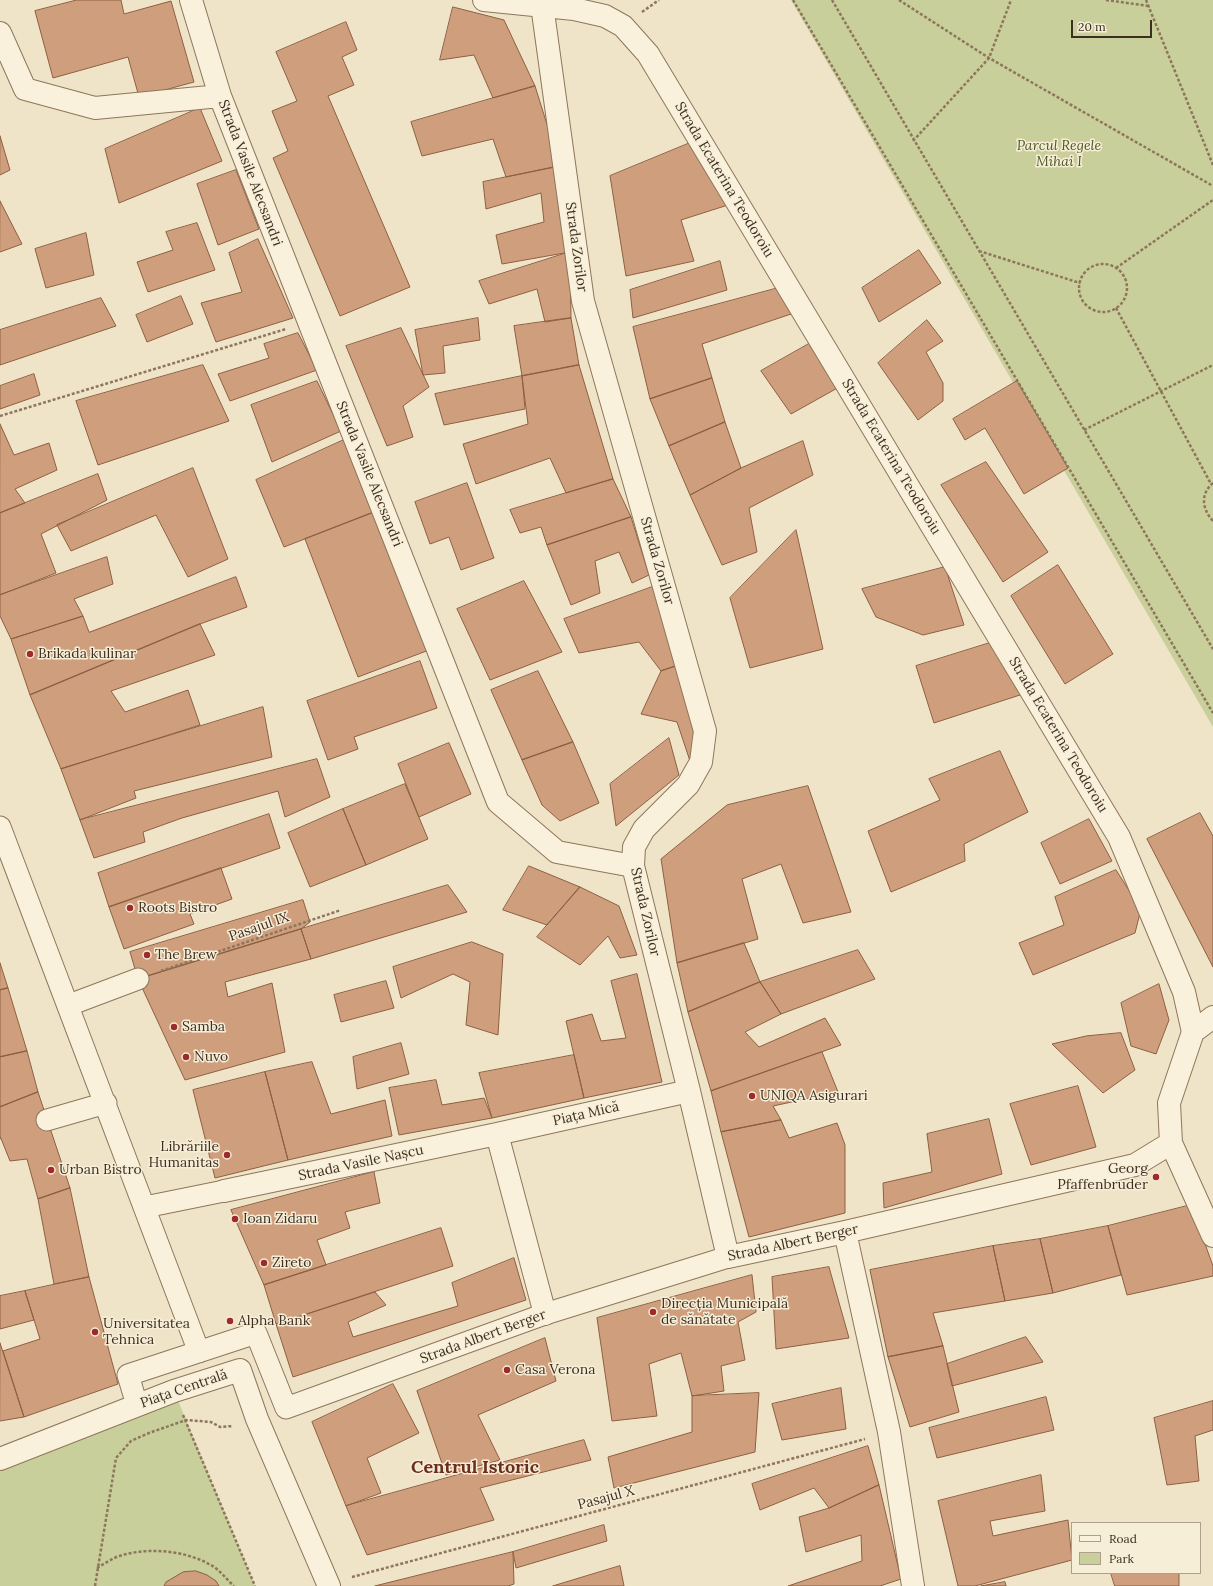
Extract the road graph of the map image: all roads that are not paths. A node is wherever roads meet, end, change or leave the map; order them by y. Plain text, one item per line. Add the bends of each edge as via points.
1 (191, 0) edge
2 (484, 0) edge
3 (542, 5) junction
4 (573, 5) edge
5 (0, 33) edge
6 (220, 96) junction
7 (0, 828) edge
8 (633, 866) junction
9 (138, 979) road end
10 (69, 1005) junction
11 (1213, 1017) edge
12 (1193, 1032) junction
13 (689, 1091) junction
14 (106, 1104) junction
15 (47, 1120) dead end
16 (497, 1134) junction
17 (1171, 1143) junction
18 (224, 1191) joint
19 (145, 1207) junction
20 (845, 1232) junction
21 (1213, 1236) edge
22 (728, 1257) junction
23 (545, 1314) junction
24 (199, 1352) junction
25 (137, 1405) junction
26 (0, 1459) edge
27 (329, 1585) edge
28 (913, 1586) edge

1 - 6 street, Strada Vasile Alecsandri
2 - 3 street, Strada Ecaterina Teodoroiu
3 - 4 street, Strada Ecaterina Teodoroiu
3 - 8 street, Strada Zorilor via 583,301 705,731 701,762 688,785 644,829 634,847
4 - 12 street, Strada Ecaterina Teodoroiu via 605,16 623,26 648,54 1119,838 1184,992
5 - 6 street via 24,89 95,108
6 - 8 street, Strada Vasile Alecsandri via 498,802 557,852
7 - 10 street
8 - 13 street, Strada Zorilor
9 - 10 street
10 - 14 street
11 - 12 street
12 - 17 street via 1169,1103
13 - 16 street, Piața Mică via 584,1118
13 - 22 street
14 - 15 street
14 - 19 street
16 - 18 street, Strada Vasile Nașcu
16 - 23 street
17 - 20 street, Strada Albert Berger via 1135,1165
17 - 21 street
18 - 19 street
19 - 24 street
20 - 22 street, Strada Albert Berger
20 - 28 street via 889,1432
22 - 23 street, Strada Albert Berger
23 - 24 street, Strada Albert Berger via 286,1408 256,1333
24 - 25 street via 128,1375
25 - 26 street, Piața Centrală
25 - 27 street, Piața Centrală via 240,1370 257,1419

